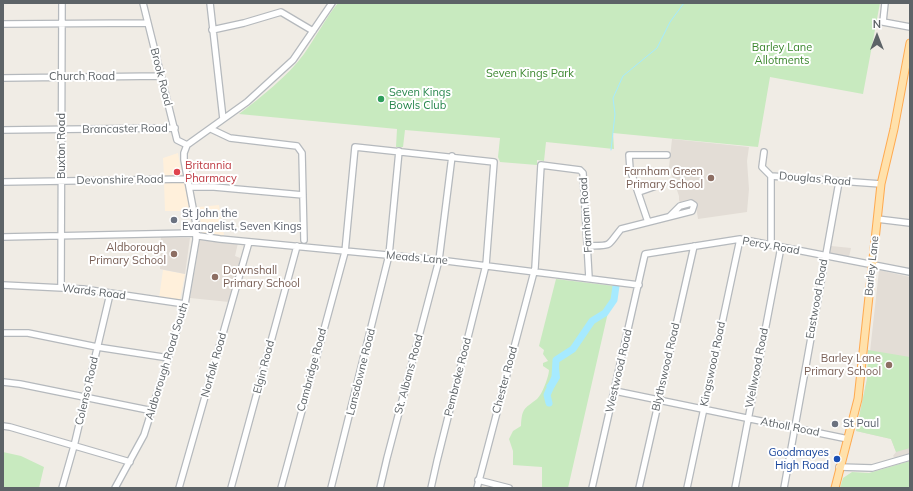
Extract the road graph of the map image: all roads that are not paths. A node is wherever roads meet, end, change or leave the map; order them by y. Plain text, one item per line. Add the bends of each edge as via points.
1 (62, 3) edge
2 (143, 3) edge
3 (210, 3) edge
4 (332, 3) edge
5 (885, 3) edge
6 (148, 23) junction
7 (3, 24) edge
8 (62, 24) junction
9 (910, 27) edge
10 (212, 30) junction
11 (313, 31) junction
12 (910, 43) edge
13 (908, 63) edge
14 (161, 76) junction
15 (62, 77) junction
16 (3, 78) edge
17 (223, 119) junction
18 (174, 128) junction
19 (211, 128) junction
20 (3, 130) edge
21 (62, 130) junction
22 (187, 145) junction
23 (399, 151) junction
24 (764, 152) dead end
25 (667, 155) dead end
26 (452, 156) junction
27 (541, 166) joint
28 (770, 176) junction
29 (188, 179) junction
30 (62, 181) junction
31 (3, 182) edge
32 (839, 182) junction
33 (881, 184) junction
34 (659, 185) dead end
35 (190, 186) junction
36 (639, 192) junction
37 (303, 195) junction
38 (670, 216) dead end
39 (877, 219) junction
40 (648, 222) junction
41 (910, 223) edge
42 (196, 235) junction
43 (62, 236) junction
44 (3, 237) edge
45 (304, 240) dead end
46 (740, 240) junction
47 (249, 242) junction
48 (771, 245) junction
49 (297, 246) junction
50 (588, 246) junction
51 (694, 246) junction
52 (781, 247) junction
53 (345, 252) junction
54 (645, 254) joint
55 (390, 255) junction
56 (825, 256) junction
57 (439, 260) junction
58 (486, 265) junction
59 (872, 266) junction
60 (534, 272) junction
61 (910, 272) edge
62 (589, 278) junction
63 (3, 285) edge
64 (638, 285) junction
65 (61, 288) junction
66 (110, 294) junction
67 (185, 304) junction
68 (3, 333) edge
69 (97, 347) junction
70 (169, 358) junction
71 (3, 382) edge
72 (615, 391) junction
73 (86, 397) junction
74 (658, 400) junction
75 (703, 410) junction
76 (153, 411) junction
77 (747, 419) junction
78 (3, 426) edge
79 (794, 428) junction
80 (848, 439) junction
81 (74, 446) junction
82 (910, 457) edge
83 (130, 462) junction
84 (839, 467) junction
85 (478, 480) junction
86 (62, 488) edge
87 (115, 488) edge
88 (179, 488) edge
89 (231, 488) edge
90 (281, 488) edge
91 (331, 488) edge
92 (380, 488) edge
93 (432, 488) edge
94 (477, 488) edge
95 (509, 488) edge
96 (592, 488) edge
97 (639, 488) edge
98 (687, 488) edge
99 (735, 488) edge
100 (784, 488) edge
101 (835, 488) edge

1 - 8 street, Buxton Road
2 - 6 street, Brook Road
3 - 10 street
4 - 11 street
5 - 9 street via 883,22
6 - 8 street
6 - 14 street, Brook Road
7 - 8 street
8 - 15 street, Buxton Road
10 - 11 street via 281,12
10 - 17 street
11 - 17 street via 293,60 247,102
12 - 13 main road, Barley Lane
13 - 33 main road, Barley Lane
14 - 15 street, Church Road
14 - 18 street, Brook Road
15 - 16 street, Church Road
15 - 21 street, Buxton Road
17 - 19 street
18 - 21 street, Brancaster Road
18 - 22 street, Brook Road via 177,140
19 - 22 street
19 - 37 street via 230,138 297,146 302,153
20 - 21 street, Brancaster Road
21 - 30 street, Buxton Road
22 - 29 street, Aldborough Road South via 184,153
23 - 26 street
23 - 53 street, Cambridge Road via 355,147
23 - 55 street, Lansdowne Road
24 - 28 street via 762,168
25 - 36 street via 629,155 630,169
26 - 57 street, St. Albans Road
26 - 58 street, Pembroke Road via 494,162
27 - 50 street, Farnham Road via 582,171
27 - 60 street, Chester Road
28 - 32 street, Douglas Road
28 - 48 street, Douglas Road
29 - 30 street, Devonshire Road
29 - 35 street, Aldborough Road South
30 - 31 street, Devonshire Road
30 - 43 street, Buxton Road
32 - 33 street, Douglas Road
32 - 56 street, Eastwood Road
33 - 39 main road, Barley Lane
34 - 36 street
35 - 37 street
35 - 42 street, Aldborough Road South via 196,212
36 - 40 street
37 - 45 street
38 - 40 street
39 - 41 street
39 - 59 main road, Barley Lane
40 - 50 street via 621,229 608,245
42 - 43 street, Meads Lane
42 - 47 street, Meads Lane
42 - 67 street, Aldborough Road South
43 - 44 street, Meads Lane
43 - 65 street, Buxton Road
46 - 48 street, Percy Road
46 - 51 street, Percy Road
46 - 75 street, Kingswood Road
47 - 49 street, Meads Lane
47 - 88 street, Norfolk Road
48 - 52 street, Percy Road
49 - 53 street, Meads Lane
49 - 89 street, Elgin Road
50 - 62 street, Farnham Road
51 - 54 street, Percy Road
51 - 74 street, Blythswood Road
52 - 56 street, Percy Road
52 - 77 street, Wellwood Road
53 - 55 street, Meads Lane
53 - 90 street, Cambridge Road
54 - 64 street, Westwood Road
55 - 57 street, Meads Lane
55 - 91 street, Lansdowne Road
56 - 59 street, Percy Road
56 - 79 street, Eastwood Road
57 - 58 street, Meads Lane
57 - 92 street, St. Albans Road
58 - 60 street, Meads Lane
58 - 93 street, Pembroke Road via 438,453
59 - 61 street, Percy Road via 886,266
59 - 80 main road, Barley Lane via 858,399
60 - 62 street, Meads Lane
60 - 85 street, Chester Road
62 - 64 street, Meads Lane
63 - 65 street, Wards Road
64 - 72 street, Westwood Road
65 - 66 street, Wards Road
66 - 67 street, Wards Road
66 - 69 street, Colenso Road
67 - 70 street, Aldborough Road South
68 - 69 street via 28,333
69 - 70 street
69 - 73 street, Colenso Road
70 - 76 street, Aldborough Road South
71 - 73 street
72 - 74 street, Atholl Road
72 - 96 street, Westwood Road
73 - 76 street
73 - 81 street, Colenso Road
74 - 75 street, Atholl Road
74 - 97 street, Blythswood Road
75 - 77 street, Atholl Road
75 - 98 street, Kingswood Road
76 - 83 street, Aldborough Road South
77 - 79 street, Atholl Road
77 - 99 street, Wellwood Road
78 - 81 street
79 - 80 street, Atholl Road
79 - 100 street, Eastwood Road
80 - 84 main road, Barley Lane
81 - 83 street
81 - 86 street, Colenso Road
82 - 84 street via 872,468
83 - 87 street, Aldborough Road South
84 - 101 main road, Barley Lane
85 - 94 street, Chester Road
85 - 95 street

